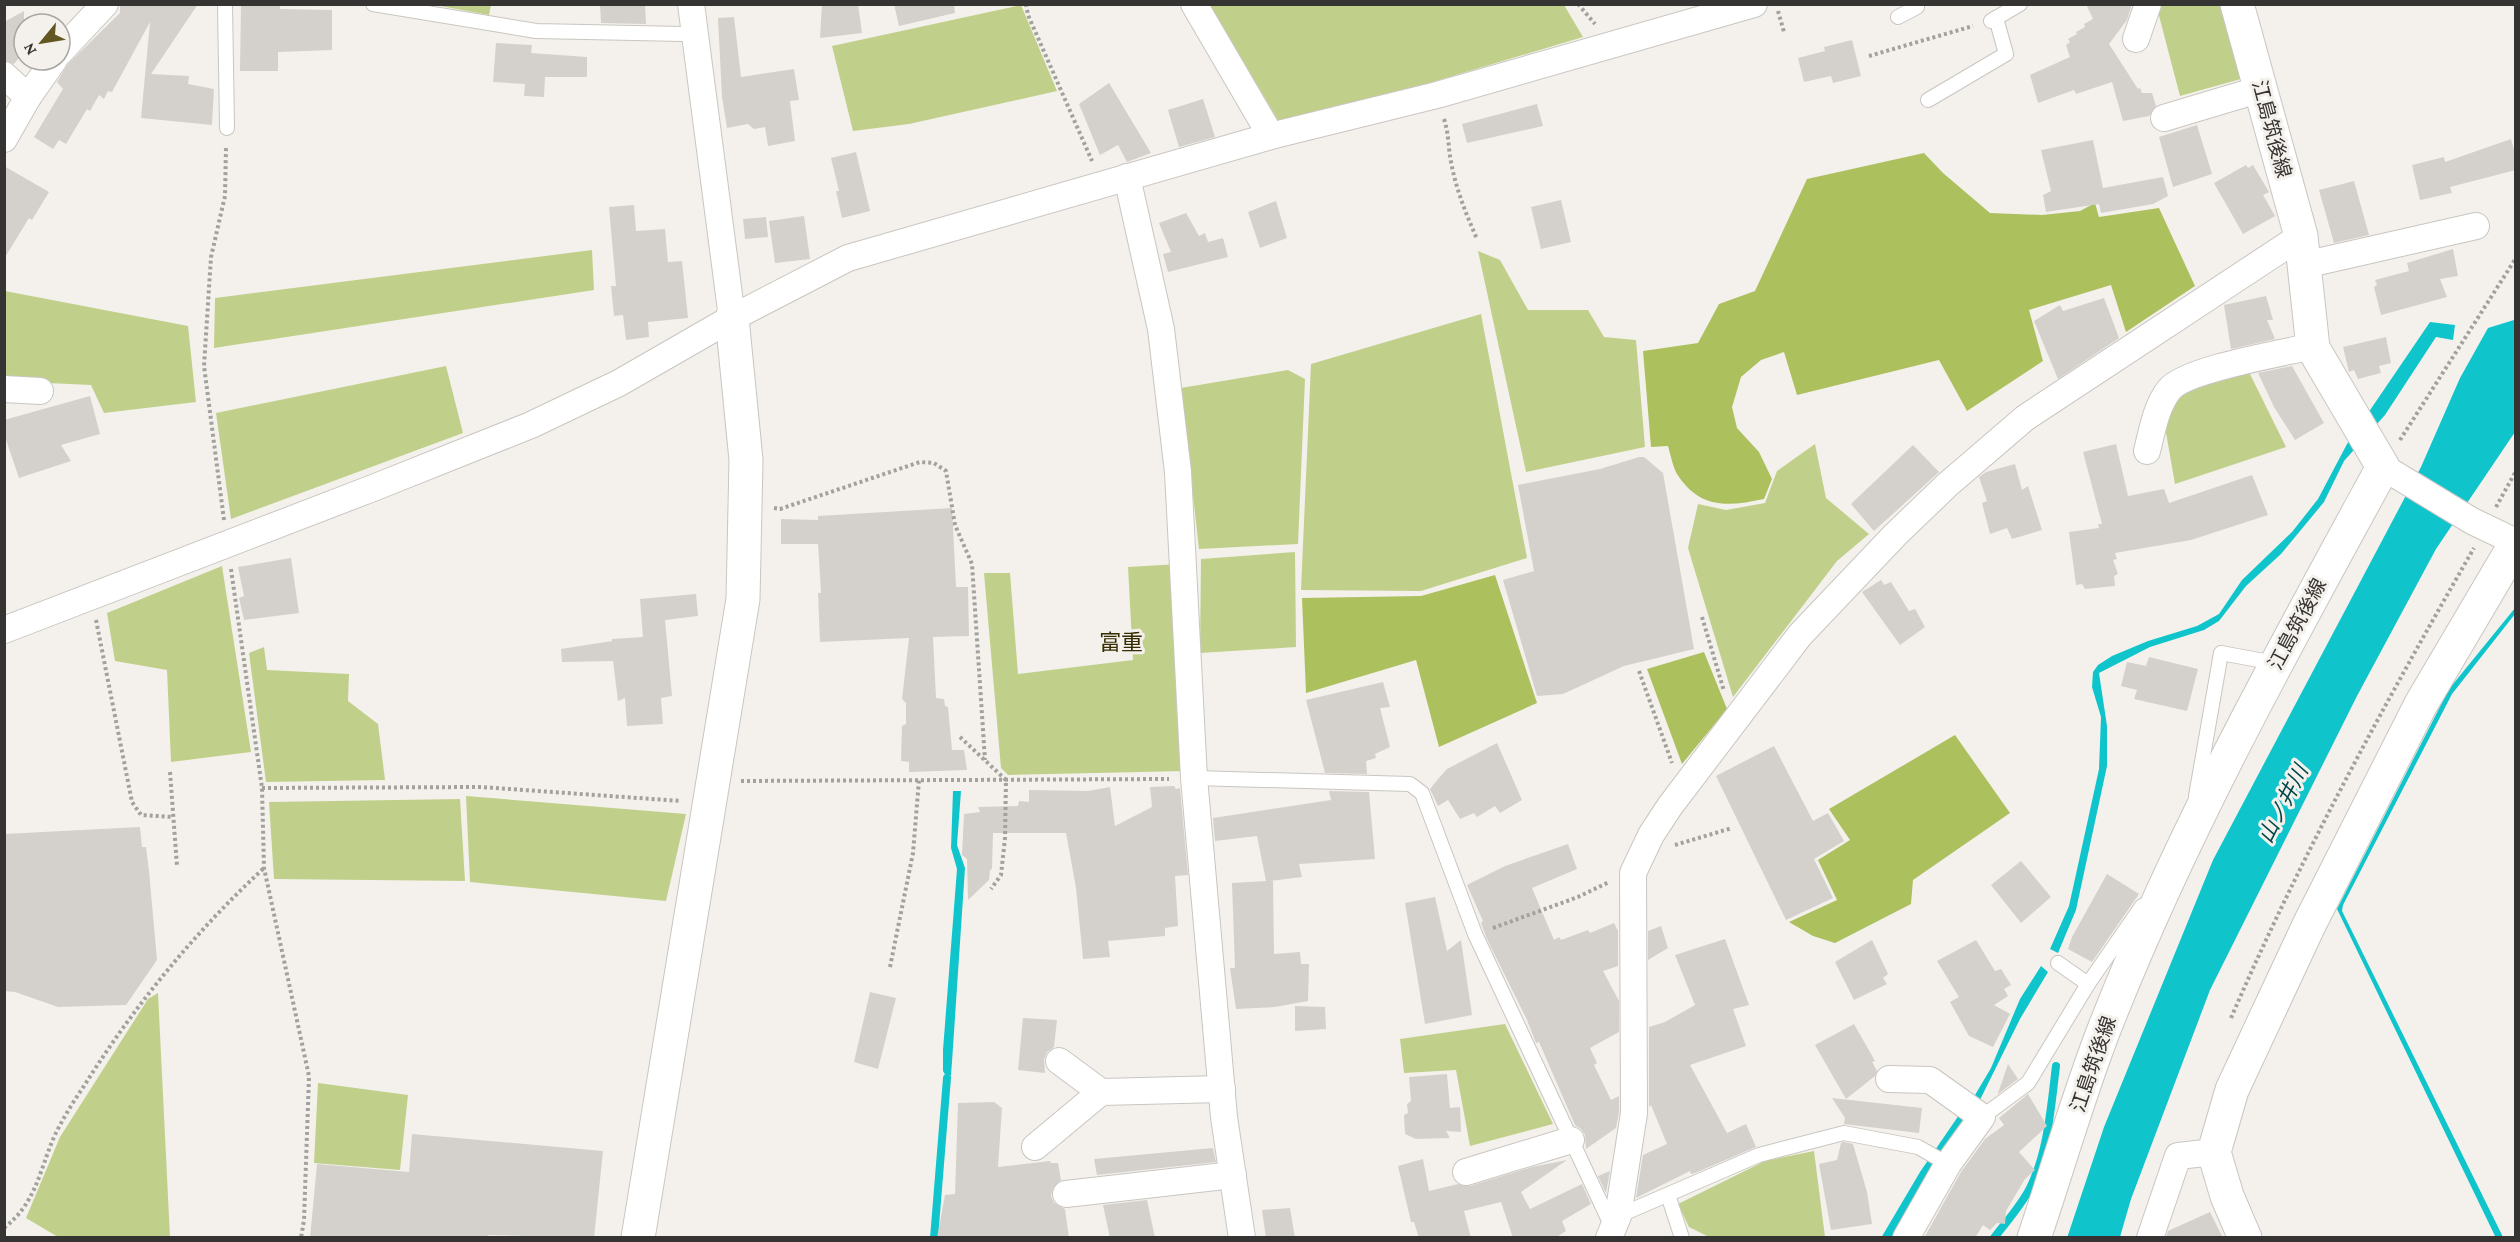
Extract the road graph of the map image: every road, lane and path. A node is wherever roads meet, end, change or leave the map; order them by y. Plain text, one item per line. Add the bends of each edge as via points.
1 (105, 4) edge
2 (225, 4) edge
3 (373, 4) edge
4 (691, 4) edge
5 (1026, 4) edge
6 (1194, 4) edge
7 (1754, 4) edge
8 (1776, 4) edge
9 (2020, 4) edge
10 (2148, 4) edge
11 (2237, 4) edge
12 (1917, 7) dead end
13 (1717, 9) edge
14 (1898, 17) dead end
15 (1994, 20) junction
16 (1784, 32) dead end
17 (683, 34) dead end
18 (72, 39) edge
19 (2136, 39) dead end
20 (1869, 56) dead end
21 (46, 72) edge
22 (4, 75) edge
23 (2261, 89) junction
24 (1437, 96) junction
25 (28, 97) junction
26 (1928, 100) dead end
27 (2164, 118) dead end
28 (227, 128) joint
29 (1271, 136) junction
30 (4, 139) edge
31 (1127, 177) junction
32 (1101, 184) junction
33 (2476, 226) dead end
34 (1477, 239) dead end
35 (2302, 251) junction
36 (2516, 258) edge
37 (732, 318) junction
38 (2313, 346) junction
39 (4, 389) edge
40 (40, 391) dead end
41 (2147, 451) dead end
42 (2516, 471) edge
43 (2393, 474) junction
44 (745, 503) junction
45 (2479, 524) junction
46 (227, 543) junction
47 (2516, 543) edge
48 (91, 596) junction
49 (1702, 617) dead end
50 (4, 630) edge
51 (2276, 663) junction
52 (1639, 671) dead end
53 (1736, 719) junction
54 (960, 737) dead end
55 (985, 760) junction
56 (170, 772) dead end
57 (1194, 778) junction
58 (919, 780) junction
59 (1006, 780) junction
60 (262, 788) junction
61 (1682, 790) junction
62 (711, 792) junction
63 (173, 817) junction
64 (1732, 828) dead end
65 (2188, 838) junction
66 (1642, 854) junction
67 (177, 866) dead end
68 (264, 868) junction
69 (991, 889) dead end
70 (1475, 934) junction
71 (2058, 963) dead end
72 (890, 967) dead end
73 (2088, 984) junction
74 (1059, 1061) dead end
75 (1889, 1079) dead end
76 (1222, 1089) junction
77 (1101, 1092) junction
78 (1982, 1117) junction
79 (1571, 1140) junction
80 (1035, 1147) dead end
81 (2214, 1152) junction
82 (1948, 1164) junction
83 (1466, 1172) dead end
84 (1233, 1175) junction
85 (1066, 1194) dead end
86 (1668, 1194) junction
87 (4, 1228) edge
88 (1614, 1228) edge
89 (301, 1238) edge
90 (638, 1238) edge
91 (1242, 1238) edge
92 (1682, 1238) edge
93 (1906, 1238) edge
94 (2034, 1238) edge
95 (2150, 1238) edge
96 (2245, 1238) edge

1 - 18 street
2 - 28 lane
3 - 17 lane via 536,31
4 - 37 street
5 - 32 path
6 - 29 street
7 - 13 street
8 - 16 path
9 - 15 lane
10 - 19 street
11 - 23 street, 江島筑後線
12 - 14 lane
13 - 24 street
15 - 20 path
15 - 26 lane via 2006,54
21 - 25 street
22 - 25 street
23 - 27 street
23 - 35 street, 江島筑後線
24 - 29 street
24 - 34 path via 1449,134 1450,159 1463,208
25 - 30 street
28 - 46 path via 225,196 211,257 204,366
29 - 31 street
31 - 32 street
31 - 57 street via 1161,330 1178,472
32 - 37 street via 848,258
33 - 35 street
35 - 38 street, 江島筑後線
35 - 53 street via 2025,418 2008,432 1895,535 1808,627
36 - 43 path
37 - 44 street via 746,460
37 - 46 street via 619,383 531,424
38 - 41 street via 2198,374 2174,384 2167,392
38 - 43 street, 江島筑後線
39 - 40 street
42 - 45 path
43 - 45 street
43 - 51 street, 江島筑後線
44 - 55 path via 780,509 920,462 934,463 946,471 955,525 972,564
44 - 62 street via 743,599
45 - 47 street
46 - 48 street
46 - 60 path
47 - 81 street via 2421,704 2309,925 2232,1090
48 - 50 street
48 - 63 path via 132,802 141,815
49 - 53 path
51 - 65 street, 江島筑後線
51 - 65 lane via 2222,653
52 - 61 path
53 - 61 street
54 - 55 path
55 - 59 path
56 - 63 path
57 - 59 path
57 - 70 lane via 1410,784 1422,793
57 - 76 street
58 - 59 path
58 - 62 path
58 - 72 path via 913,853
59 - 69 path via 1001,875
60 - 62 path
60 - 68 path
61 - 66 street
62 - 90 street
63 - 67 path
64 - 66 path
65 - 73 lane
65 - 94 street, 江島筑後線 via 2105,1028
66 - 70 path via 1614,879 1578,897
66 - 88 street via 1633,873 1634,1113
68 - 87 path via 145,996 83,1086 55,1135 29,1202
68 - 89 path via 309,1076
70 - 79 lane
71 - 73 lane
73 - 78 lane via 2028,1083
74 - 77 street
75 - 78 street via 1930,1080
76 - 77 street
76 - 84 street
77 - 80 street
78 - 82 street
79 - 83 street
79 - 88 lane
81 - 95 street via 2178,1156
81 - 96 street
82 - 86 lane via 1918,1147 1844,1133 1759,1155
82 - 93 street
84 - 85 street
84 - 91 street
86 - 88 lane
86 - 92 lane

